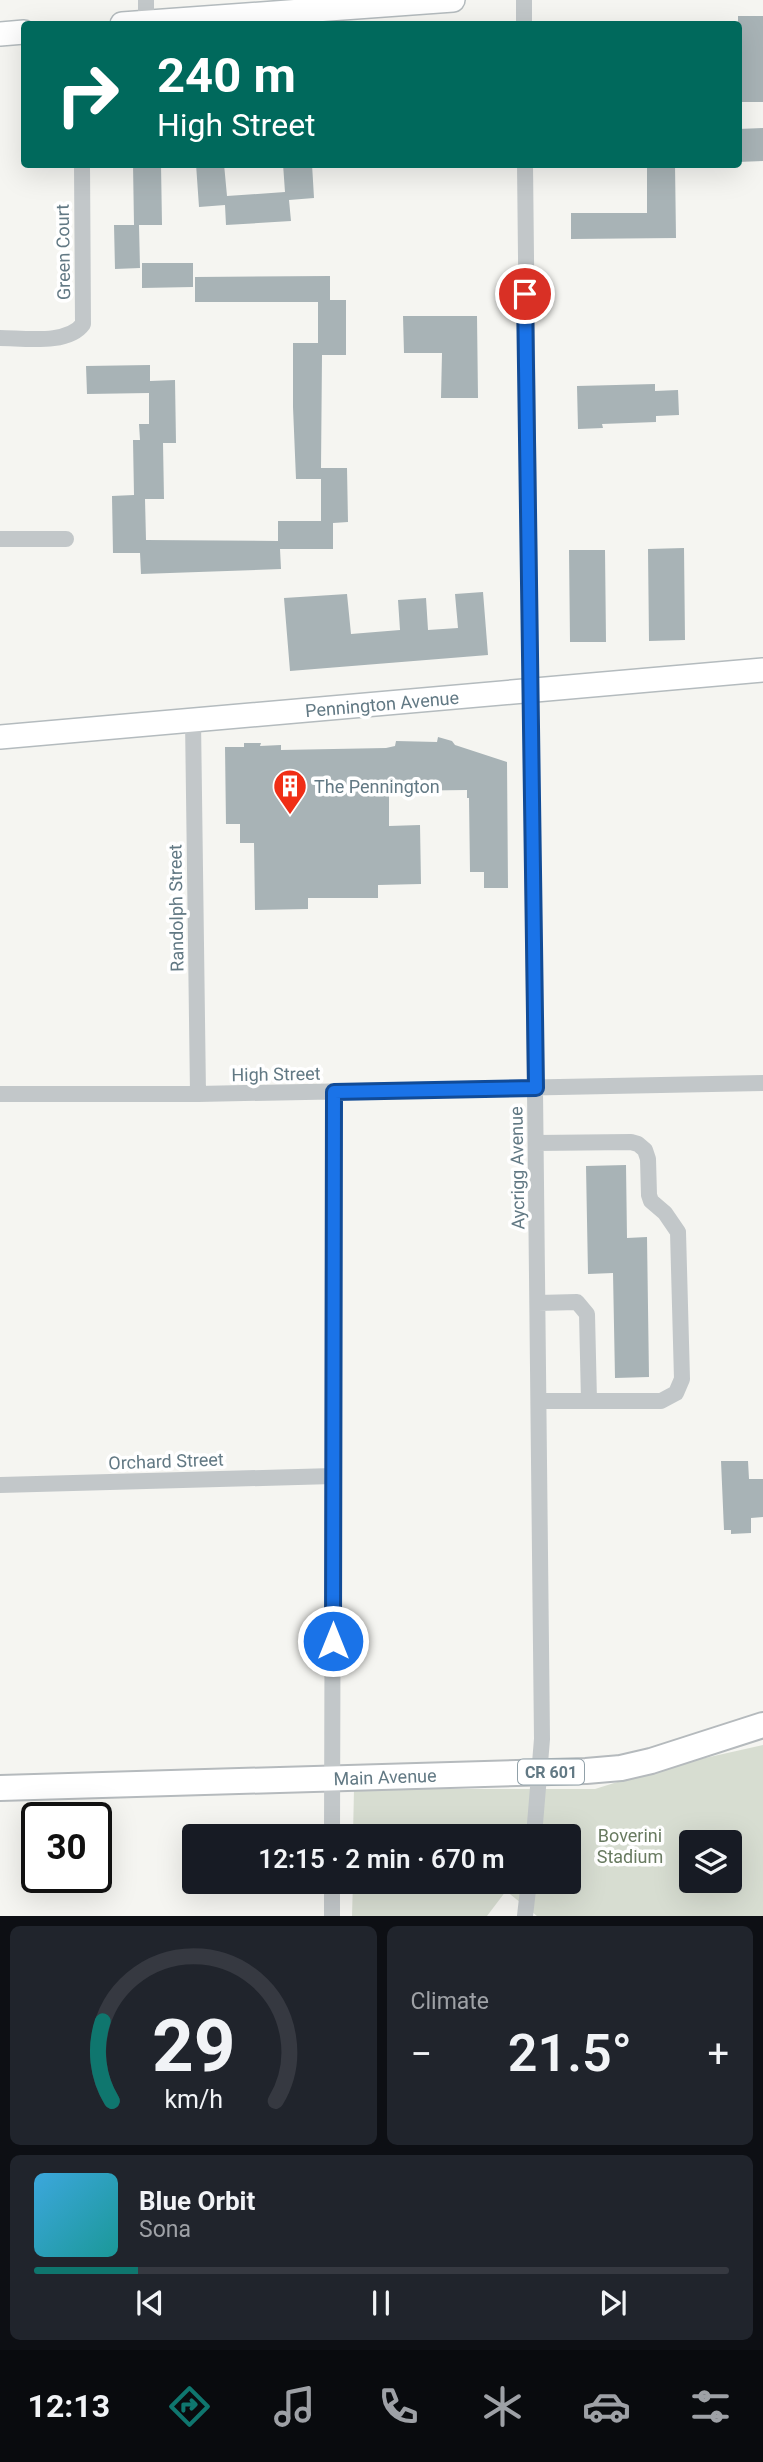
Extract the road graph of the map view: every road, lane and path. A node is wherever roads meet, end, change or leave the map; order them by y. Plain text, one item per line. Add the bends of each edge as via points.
1 (453, 0) edge
2 (524, 0) edge
3 (274, 7) edge
4 (146, 11) edge
5 (128, 21) edge
6 (524, 21) edge
7 (21, 32) edge
8 (0, 34) edge
9 (82, 168) edge
10 (525, 168) edge
11 (0, 338) edge
12 (0, 539) edge
13 (66, 539) dead end
14 (763, 670) edge
15 (531, 691) junction
16 (193, 720) junction
17 (0, 737) edge
18 (763, 1083) edge
19 (536, 1088) junction
20 (334, 1092) junction
21 (0, 1094) edge
22 (198, 1094) junction
23 (536, 1143) junction
24 (538, 1303) junction
25 (539, 1401) junction
26 (589, 1401) junction
27 (333, 1476) junction
28 (0, 1485) edge
29 (763, 1725) edge
30 (540, 1773) junction
31 (332, 1779) junction
32 (0, 1788) edge
33 (332, 1824) edge
34 (535, 1824) edge
35 (332, 1894) edge
36 (528, 1894) edge
37 (332, 1916) edge
38 (526, 1916) edge

1 - 3 street
2 - 6 street
3 - 4 street
4 - 5 street
7 - 8 street
9 - 11 street, Green Court via 83,324 73,335 61,338
10 - 15 street, Aycrigg Avenue
12 - 13 street
14 - 15 street, Pennington Avenue
15 - 16 street, Pennington Avenue
15 - 19 street, Aycrigg Avenue
16 - 17 street, Pennington Avenue
16 - 22 street, Randolph Street
18 - 19 street, High Street
19 - 20 street, High Street
19 - 23 street, Aycrigg Avenue
20 - 22 street, High Street
20 - 27 street
21 - 22 street, High Street
23 - 24 street, Aycrigg Avenue
23 - 26 street via 638,1144 648,1159 651,1201 678,1232 680,1386 661,1401
24 - 25 street, Aycrigg Avenue
24 - 26 street via 577,1301 587,1314
25 - 26 street
25 - 30 street, Aycrigg Avenue
27 - 28 street, Orchard Street
27 - 31 street
29 - 30 main road, Main Avenue / CR 601 via 621,1768
30 - 31 main road, Main Avenue / CR 601
30 - 34 street, Aycrigg Avenue
31 - 32 main road, Main Avenue / CR 601
31 - 33 street
35 - 37 street
36 - 38 street

